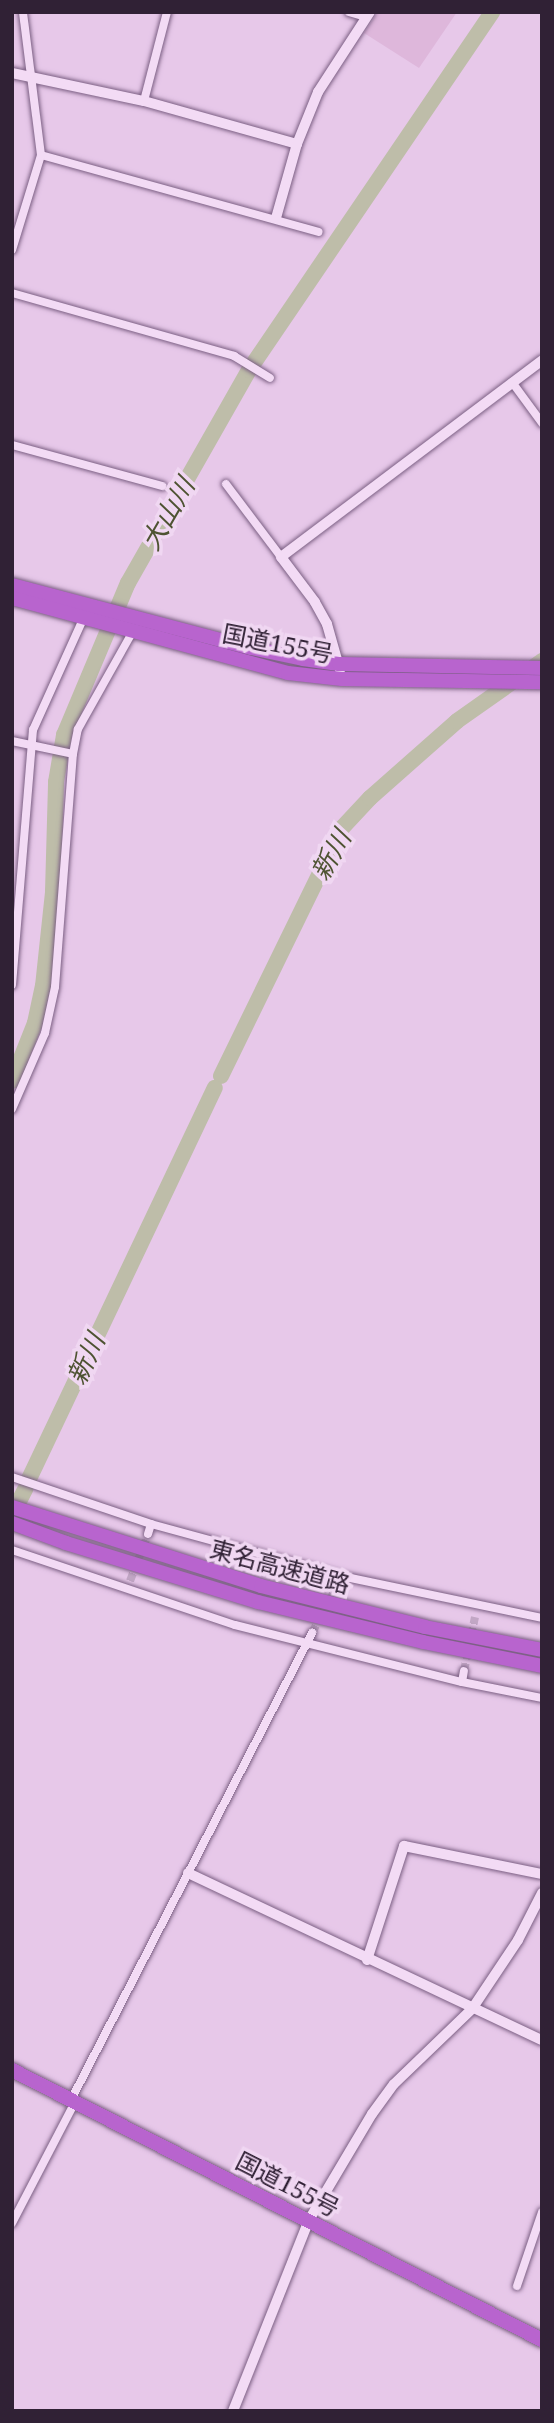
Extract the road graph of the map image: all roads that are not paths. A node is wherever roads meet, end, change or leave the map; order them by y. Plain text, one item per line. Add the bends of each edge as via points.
1 (23, 12) edge
2 (167, 12) edge
3 (349, 12) edge
4 (368, 15) edge
5 (12, 73) edge
6 (31, 76) junction
7 (144, 101) junction
8 (297, 144) junction
9 (41, 155) junction
10 (276, 218) junction
11 (318, 232) dead end
12 (12, 250) edge
13 (12, 293) edge
14 (542, 360) edge
15 (267, 377) dead end
16 (512, 382) junction
17 (542, 423) edge
18 (12, 445) edge
19 (226, 484) dead end
20 (162, 486) dead end
21 (281, 557) junction
22 (12, 585) edge
23 (12, 598) edge
24 (89, 612) junction
25 (136, 625) junction
26 (339, 664) junction
27 (542, 668) edge
28 (531, 677) edge
29 (342, 679) junction
30 (12, 741) edge
31 (34, 747) junction
32 (71, 754) junction
33 (16, 893) edge
34 (12, 985) edge
35 (12, 1109) edge
36 (12, 1478) edge
37 (19, 1509) edge
38 (151, 1524) junction
39 (17, 1525) edge
40 (148, 1534) tunnel mouth
41 (12, 1550) edge
42 (341, 1576) junction
43 (336, 1588) tunnel mouth
44 (477, 1607) junction
45 (475, 1617) tunnel mouth
46 (542, 1618) edge
47 (312, 1633) tunnel mouth
48 (307, 1644) junction
49 (542, 1650) edge
50 (542, 1666) edge
51 (464, 1671) tunnel mouth
52 (462, 1682) junction
53 (542, 1698) edge
54 (188, 1873) junction
55 (542, 1874) edge
56 (542, 1892) edge
57 (367, 1960) junction
58 (472, 2009) junction
59 (542, 2040) edge
60 (12, 2070) edge
61 (73, 2101) junction
62 (542, 2212) edge
63 (309, 2220) junction
64 (12, 2223) edge
65 (517, 2286) dead end
66 (542, 2340) edge
67 (233, 2411) edge

1 - 6 street
2 - 7 street
3 - 4 street
4 - 8 street via 318,92
5 - 6 street
6 - 7 street
6 - 9 street
7 - 8 street
8 - 10 street
9 - 10 street
9 - 12 street
10 - 11 street
13 - 15 street via 238,358
14 - 16 street
16 - 17 street
16 - 21 street
18 - 20 street
19 - 21 street
21 - 26 street via 316,602
22 - 24 highway, 国道155号
23 - 24 highway, 国道155号
24 - 25 highway, 国道155号
24 - 31 street via 43,705
25 - 26 highway, 国道155号
25 - 29 highway, 国道155号 via 288,673
25 - 32 street via 90,703
26 - 28 highway, 国道155号
26 - 29 street
27 - 28 highway, 国道155号
28 - 29 highway, 国道155号
30 - 31 street
31 - 32 street
31 - 33 street
32 - 35 street via 55,987 45,1033
33 - 34 street
36 - 38 street
37 - 49 highway, 東名高速道路 via 261,1586 425,1627
38 - 40 street
38 - 42 street
39 - 50 highway, 東名高速道路 via 258,1602
41 - 48 street
42 - 43 street
42 - 44 street
44 - 45 street
44 - 46 street
47 - 48 street
48 - 52 street
48 - 54 street
51 - 52 street
52 - 53 street
54 - 57 street
54 - 61 street
55 - 57 street via 404,1846
56 - 58 street via 518,1940
57 - 58 street
58 - 59 street
58 - 63 street via 394,2084
60 - 61 highway, 国道155号
61 - 63 highway, 国道155号
61 - 64 street
62 - 65 street
63 - 66 highway, 国道155号
63 - 67 street

